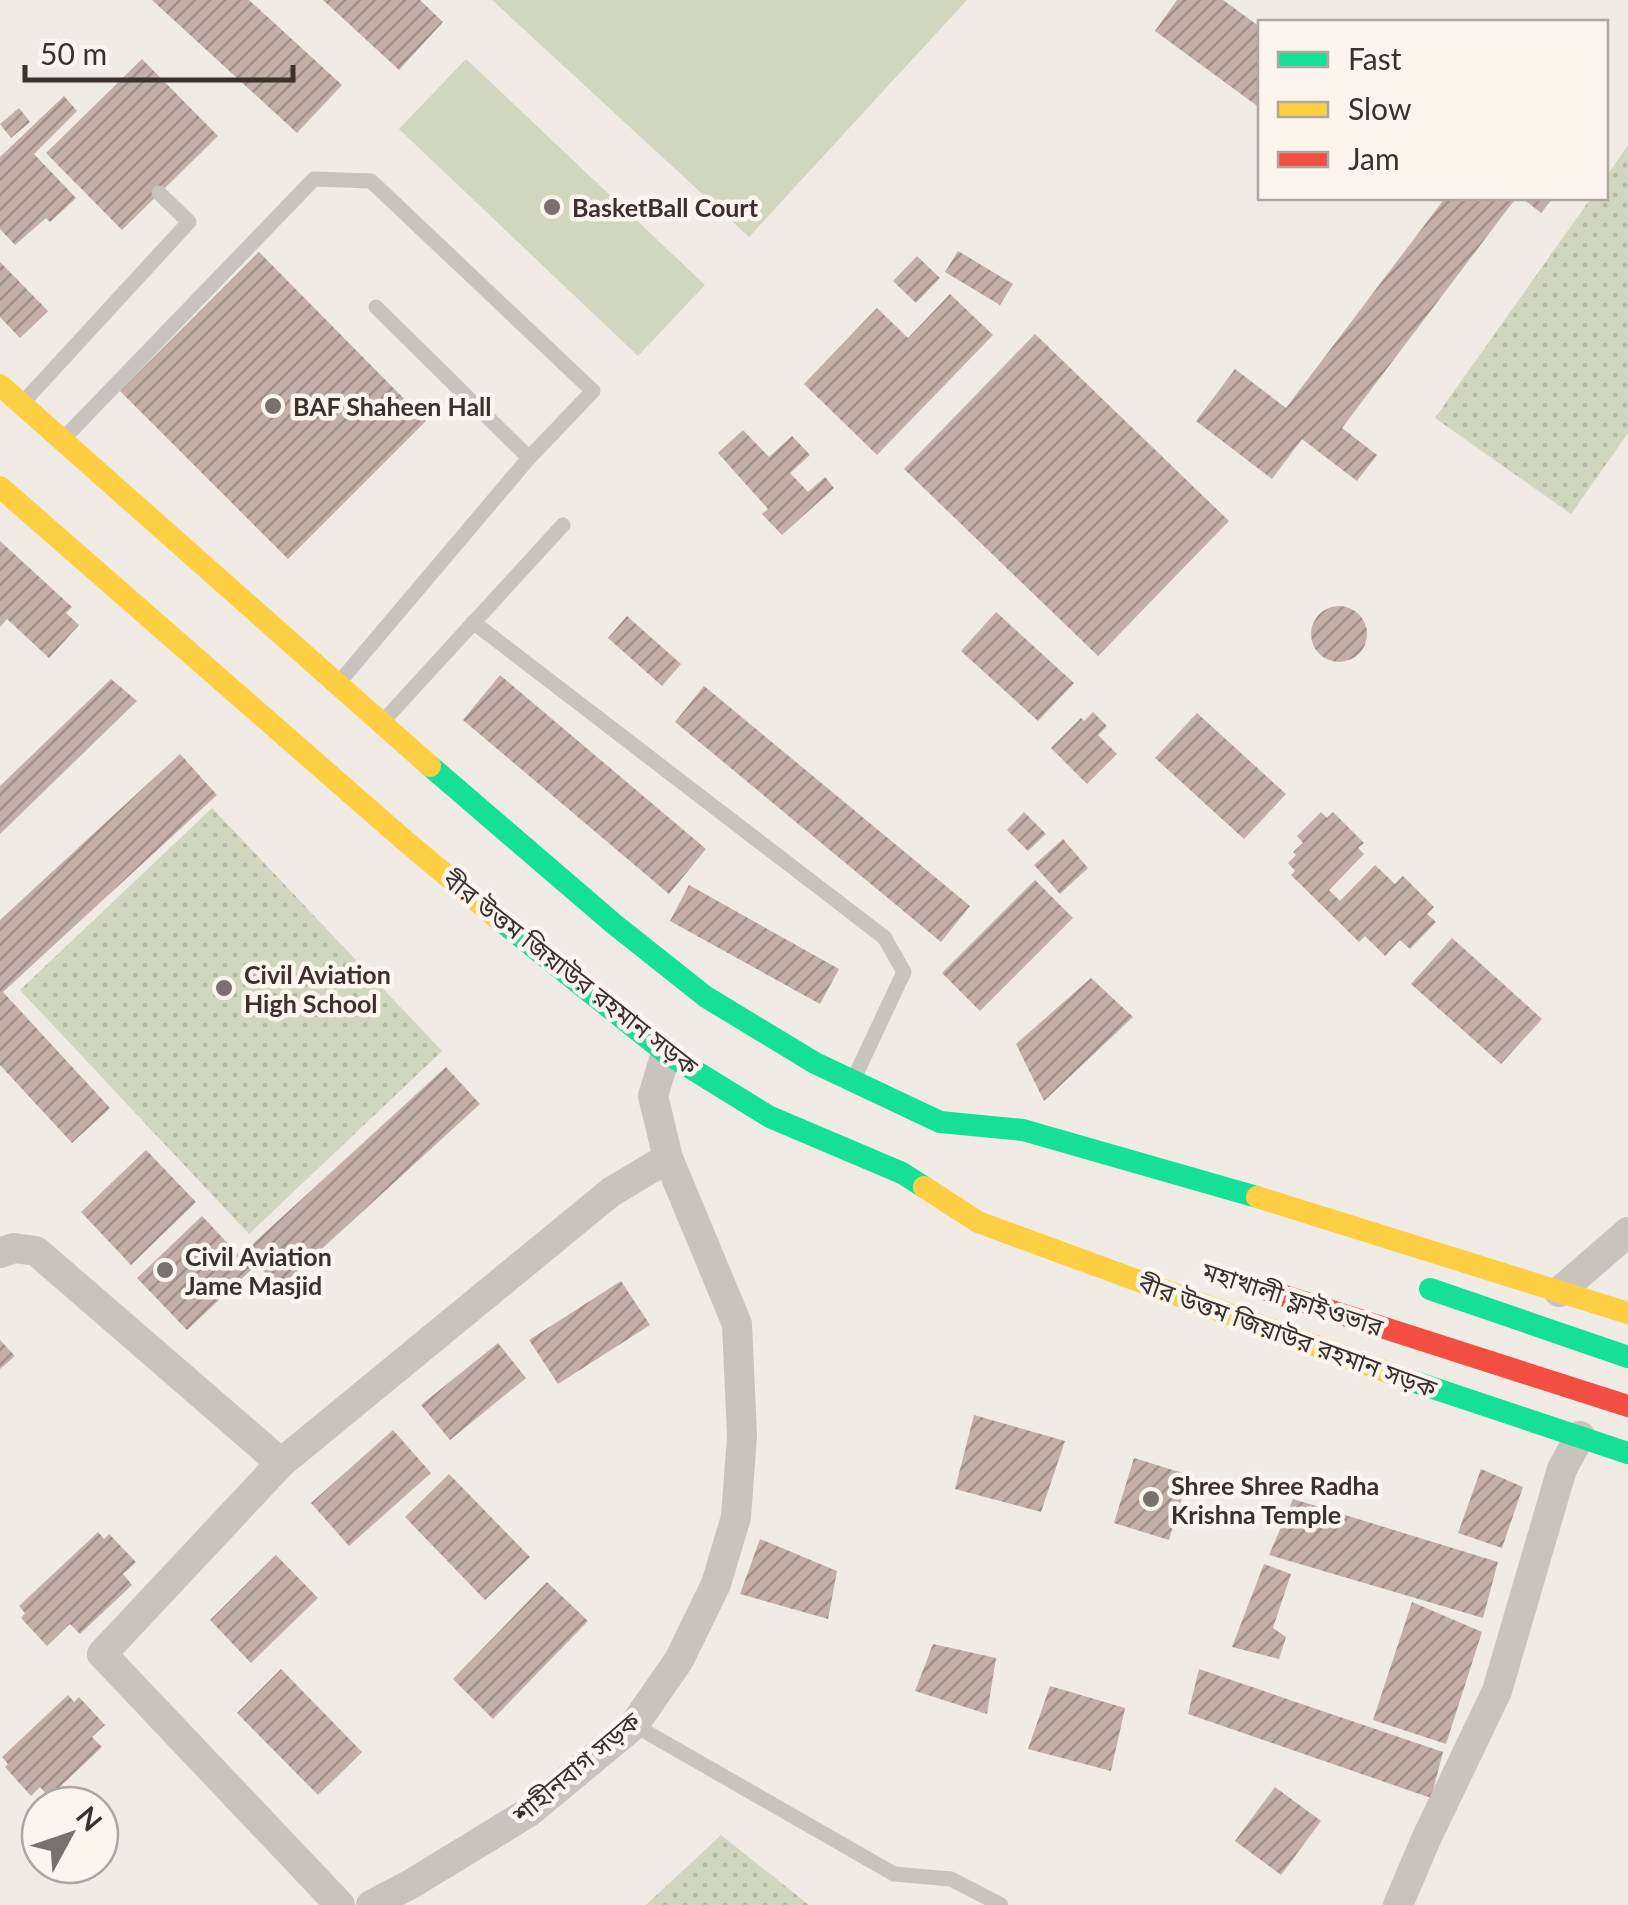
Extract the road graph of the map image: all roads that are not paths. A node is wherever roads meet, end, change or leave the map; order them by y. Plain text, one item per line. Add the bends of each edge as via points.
1 (159, 193) dead end
2 (376, 308) dead end
3 (0, 385) edge
4 (22, 404) junction
5 (63, 440) junction
6 (528, 458) junction
7 (0, 487) edge
8 (563, 525) dead end
9 (474, 622) junction
10 (337, 685) junction
11 (381, 724) junction
12 (666, 1052) junction
13 (854, 1080) junction
14 (940, 1122) junction
15 (668, 1158) junction
16 (1070, 1166) dead end
17 (902, 1173) junction
18 (976, 1197) dead end
19 (1628, 1232) edge
20 (0, 1253) edge
21 (1405, 1281) dead end
22 (1256, 1286) dead end
23 (1559, 1292) junction
24 (1628, 1313) edge
25 (1628, 1357) edge
26 (1628, 1406) edge
27 (1580, 1436) junction
28 (1628, 1454) edge
29 (281, 1463) junction
30 (634, 1724) junction
31 (340, 1905) edge
32 (371, 1905) edge
33 (1001, 1905) edge
34 (1398, 1905) edge

1 - 4 lane via 189,222
2 - 6 lane
3 - 4 highway
4 - 5 highway
5 - 6 lane via 314,179 371,181 593,391
5 - 10 highway
6 - 10 lane
7 - 12 highway, বীর উত্তম জিয়াউর রহমান সড়ক via 403,839
8 - 9 lane
9 - 11 lane
9 - 13 lane via 885,937 904,972
10 - 11 highway
11 - 13 highway via 706,997
12 - 15 street, শাহীনবাগ সড়ক via 653,1096
12 - 17 highway, বীর উত্তম জিয়াউর রহমান সড়ক via 770,1117
13 - 14 highway
14 - 16 highway
14 - 23 highway via 1023,1130
15 - 29 street via 611,1192
15 - 30 street, শাহীনবাগ সড়ক via 738,1324 742,1436 736,1517 716,1584 679,1660
17 - 18 highway
17 - 27 highway, বীর উত্তম জিয়াউর রহমান সড়ক via 978,1222
19 - 23 street
20 - 29 street via 36,1251
21 - 25 highway, মহাখালী ফ্লাইওভার
22 - 26 highway, মহাখালী ফ্লাইওভার
23 - 24 highway
27 - 28 highway, বীর উত্তম জিয়াউর রহমান সড়ক
27 - 34 street via 1562,1469 1497,1691
29 - 31 street via 102,1654
30 - 32 street, শাহীনবাগ সড়ক via 529,1812
30 - 33 lane via 894,1874 952,1879

